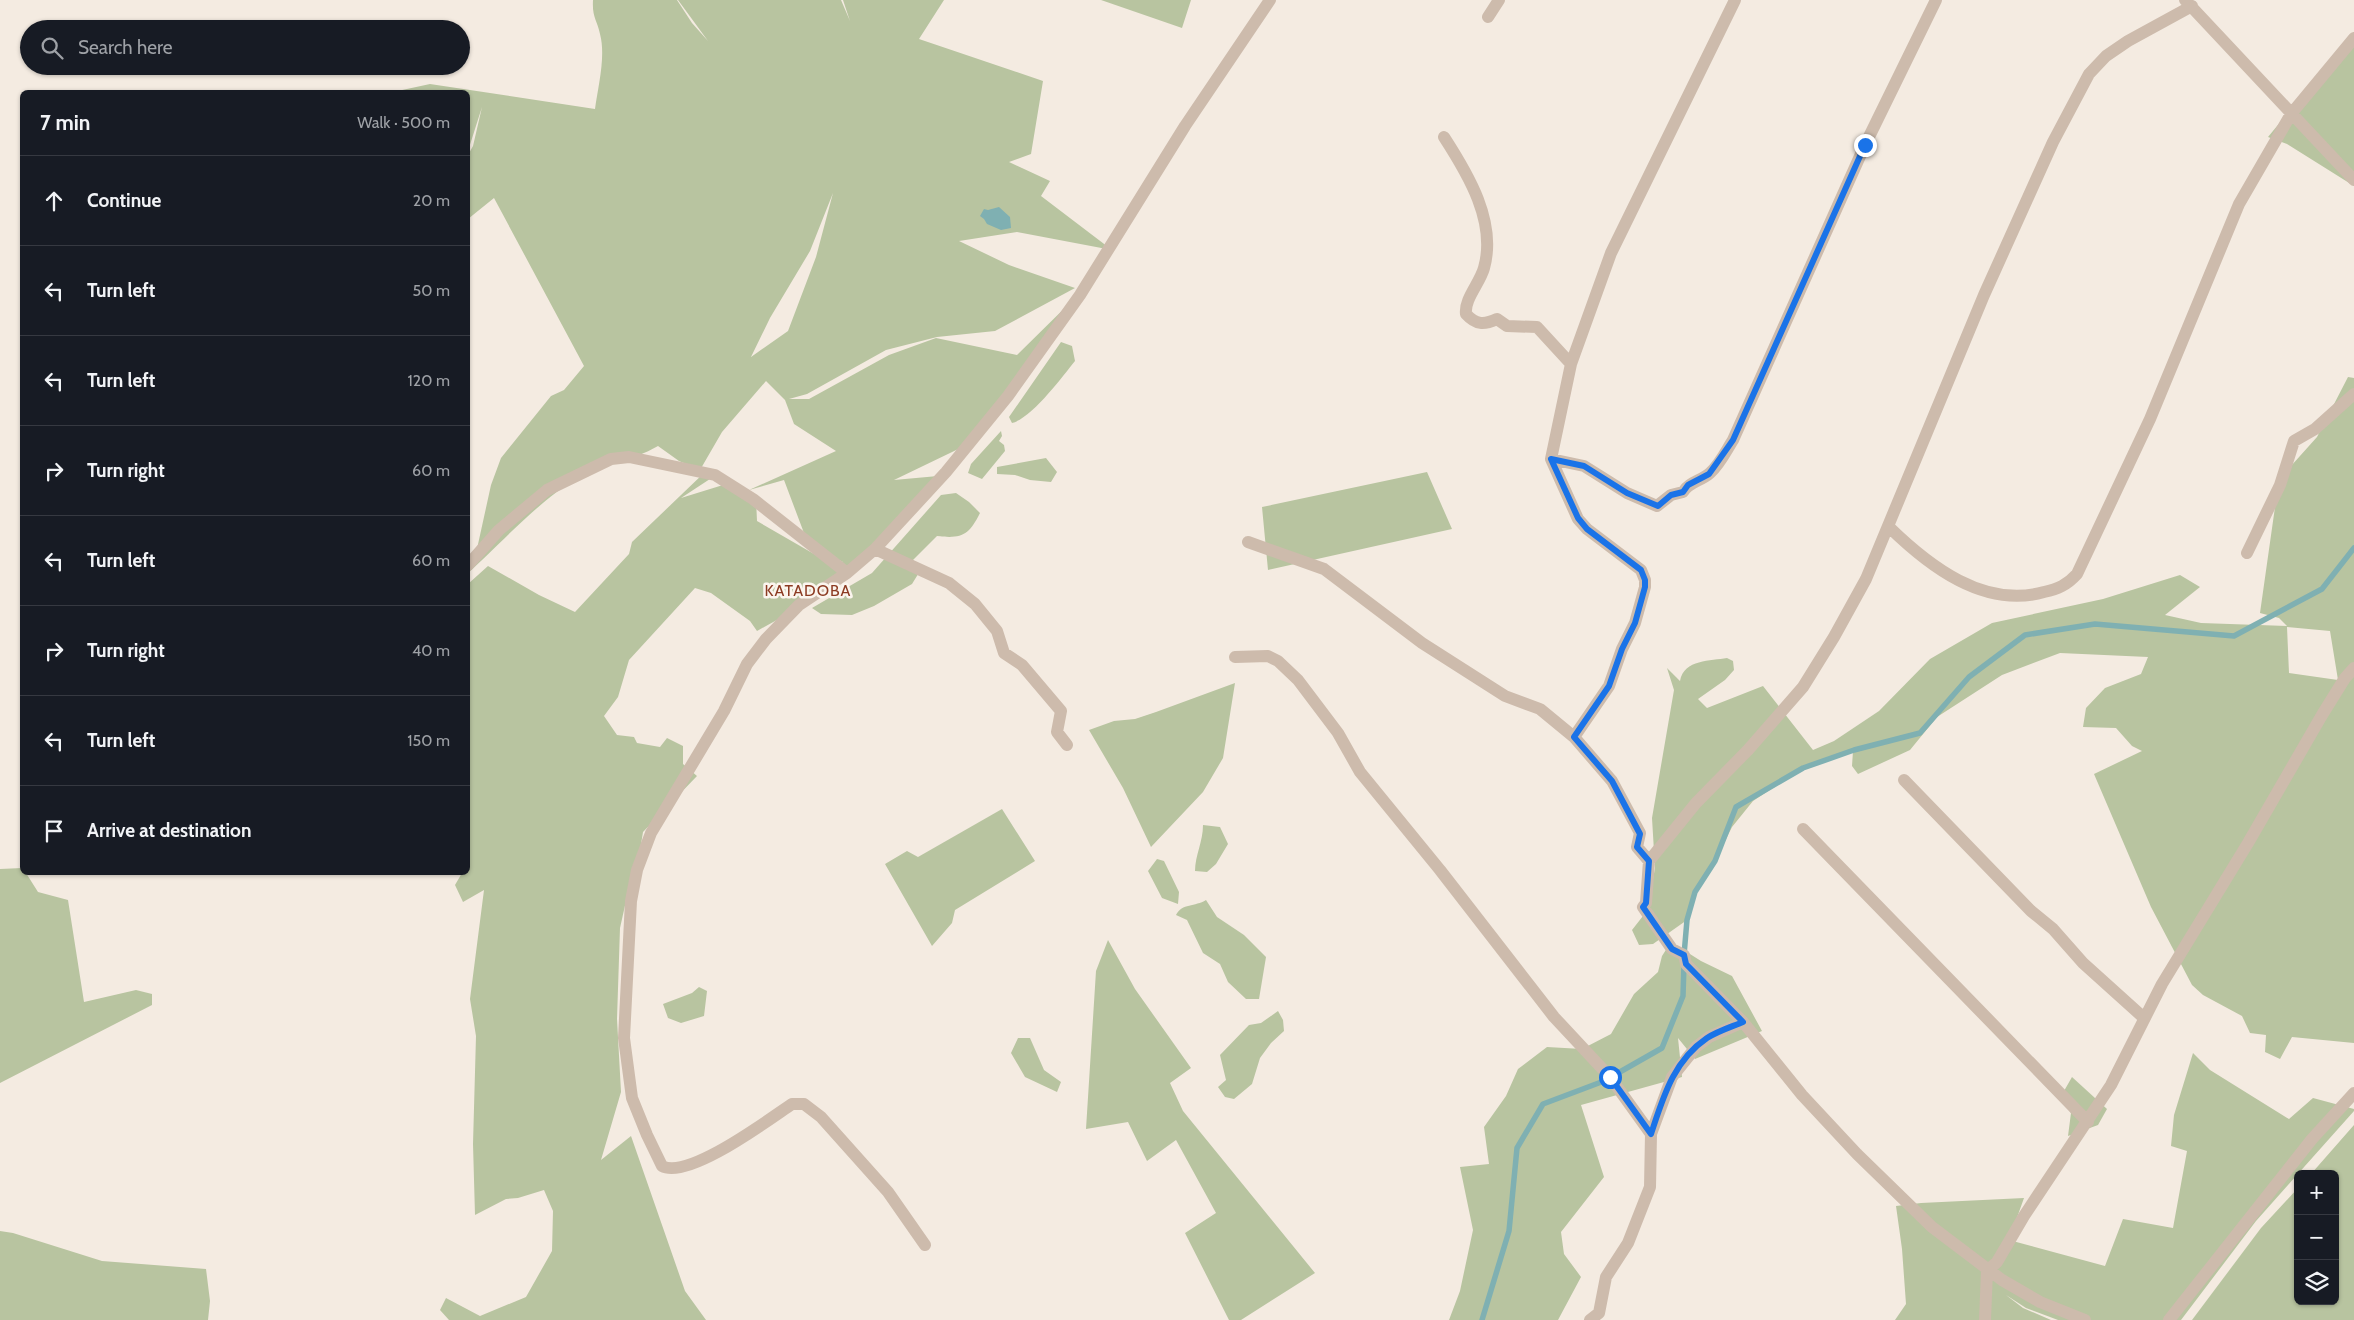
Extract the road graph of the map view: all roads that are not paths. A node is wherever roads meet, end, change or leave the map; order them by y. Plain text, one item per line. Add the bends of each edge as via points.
1 (1270, 0) edge
2 (1499, 0) edge
3 (1735, 0) edge
4 (1936, 0) edge
5 (2188, 3) edge
6 (1488, 17) dead end
7 (2354, 38) edge
8 (2291, 114) junction
9 (1444, 136) dead end
10 (2354, 180) edge
11 (1571, 364) junction
12 (2354, 394) edge
13 (1551, 459) junction
14 (1889, 526) junction
15 (1248, 542) dead end
16 (875, 549) junction
17 (2246, 553) dead end
18 (470, 563) edge
19 (847, 573) junction
20 (1235, 657) dead end
21 (2354, 668) edge
22 (1574, 737) junction
23 (1067, 745) dead end
24 (1904, 780) dead end
25 (1803, 829) dead end
26 (1649, 861) junction
27 (2144, 1018) junction
28 (1743, 1022) junction
29 (2354, 1094) edge
30 (2088, 1122) junction
31 (1651, 1134) junction
32 (925, 1245) dead end
33 (1987, 1270) junction
34 (1590, 1320) edge
35 (1985, 1320) edge
36 (2085, 1320) edge
37 (2169, 1320) edge

1 - 16 street via 1185,126 1080,294 1008,396 946,472
2 - 6 street
3 - 11 street via 1611,253
4 - 13 street via 1865,145 1733,440 1720,461 1709,474 1658,506 1627,493 1584,466
5 - 8 street
5 - 14 street via 2106,56 2079,89 1984,295
7 - 8 street
8 - 10 street
8 - 14 street via 2239,204 2150,420 2077,574 2057,589 2039,594 2009,596 1993,593 1940,570
9 - 11 street via 1470,178 1486,230 1484,267 1466,305 1467,316 1486,324 1497,318 1507,326 1538,327
11 - 13 street
12 - 17 street via 2315,428 2294,441 2280,486
13 - 22 street via 1578,518 1587,529 1641,570 1645,580 1642,604 1609,686
14 - 26 street via 1866,579 1803,687 1696,803
15 - 22 street via 1324,569 1422,643 1504,696 1540,709
16 - 19 street
16 - 23 street via 949,583 975,604 997,631 1004,653 1022,666 1061,711 1057,732
18 - 19 street via 499,530 547,490 610,459 629,457 715,475 752,499
19 - 32 street via 799,605 747,664 724,711 651,833 637,870 631,901 624,1038 636,1107 654,1152 664,1167 679,1168 713,1155 792,1104 804,1104 821,1117 888,1192
20 - 31 street via 1268,656 1298,680 1338,733 1360,772 1554,1017 1610,1077
21 - 27 street via 2322,715
22 - 26 street via 1612,781 1640,834 1637,847
24 - 27 street via 2053,929 2083,964
25 - 30 street
26 - 28 street via 1643,907 1672,949 1684,955 1686,964
27 - 30 street via 2111,1085
28 - 31 street via 1708,1037 1682,1062 1672,1078
28 - 33 street via 1802,1095 1857,1154 1932,1227
29 - 37 street via 2312,1139
30 - 33 street via 1997,1262
31 - 34 street via 1650,1187 1628,1243 1606,1277 1599,1313
33 - 35 street
33 - 36 street via 2040,1302

